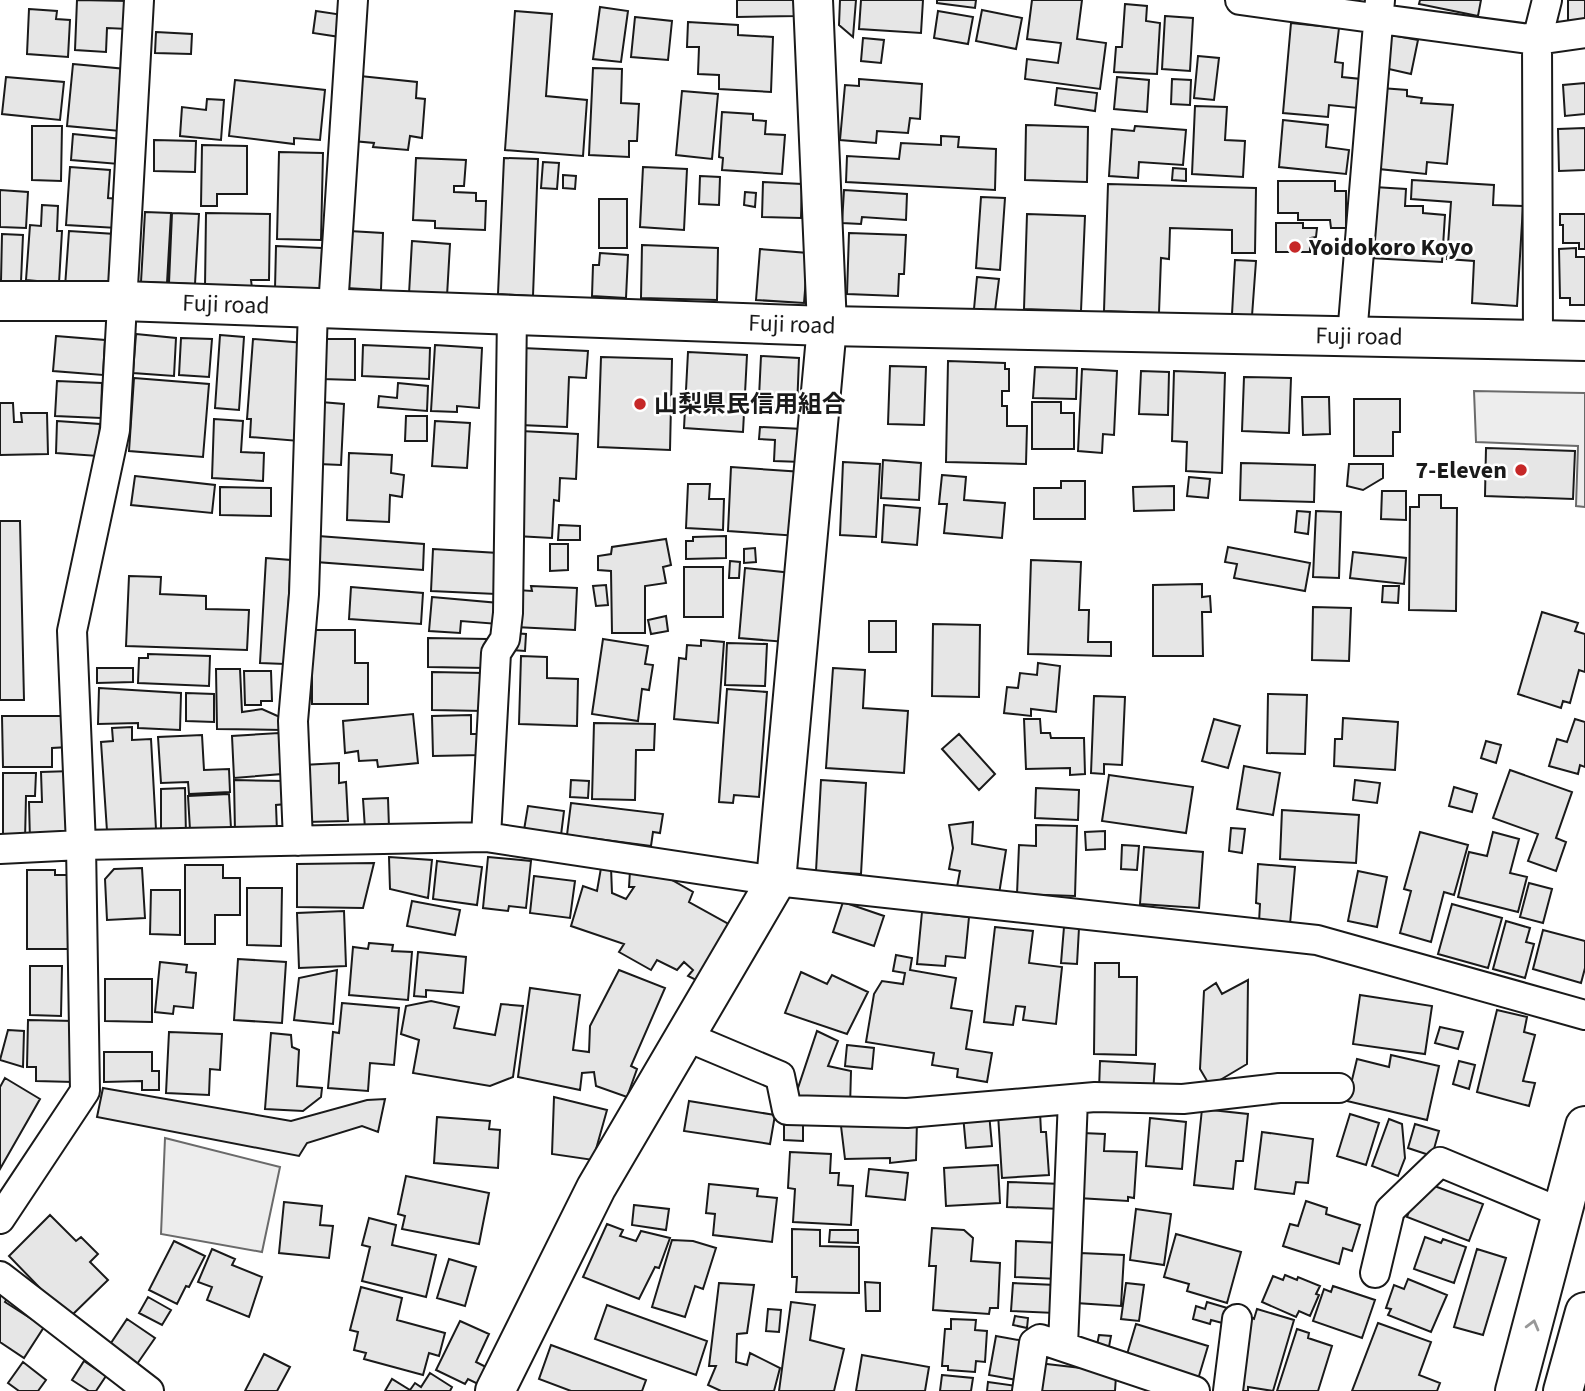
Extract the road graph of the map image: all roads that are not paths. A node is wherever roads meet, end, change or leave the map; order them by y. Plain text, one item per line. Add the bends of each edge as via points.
1 (139, 0) edge
2 (353, 0) edge
3 (813, 0) edge
4 (1240, 0) edge
5 (1546, 0) edge
6 (1379, 9) edge
7 (1585, 33) edge
8 (1537, 40) junction
9 (0, 301) edge
10 (122, 301) junction
11 (323, 308) junction
12 (512, 315) junction
13 (827, 326) junction
14 (1352, 336) junction
15 (1538, 339) junction
16 (1585, 341) edge
17 (486, 837) junction
18 (298, 841) junction
19 (80, 845) junction
20 (0, 849) edge
21 (776, 881) junction
22 (1585, 1014) edge
23 (685, 1036) junction
24 (1339, 1088) dead end
25 (1073, 1099) junction
26 (1585, 1126) edge
27 (1562, 1213) junction
28 (0, 1219) edge
29 (1375, 1273) dead end
30 (0, 1276) edge
31 (1585, 1312) edge
32 (1237, 1319) dead end
33 (1063, 1346) junction
34 (149, 1391) edge
35 (495, 1391) edge
36 (1027, 1391) edge
37 (1195, 1391) edge
38 (1228, 1391) edge
39 (1515, 1391) edge
40 (1563, 1391) edge

1 - 10 street
2 - 11 street
3 - 13 main road
4 - 6 street
5 - 8 street
6 - 8 street
6 - 14 street
7 - 8 street
8 - 15 street
9 - 10 main road, Fuji road
10 - 11 main road, Fuji road
10 - 19 street via 115,430 72,631
11 - 12 main road, Fuji road
11 - 18 street via 293,721
12 - 13 main road, Fuji road
12 - 17 street via 508,613 505,639 496,653
13 - 14 main road, Fuji road
13 - 21 main road
14 - 15 main road, Fuji road
15 - 16 main road, Fuji road
17 - 18 street
17 - 21 street
18 - 19 street
19 - 20 street
19 - 28 street via 85,1091
21 - 22 street via 1317,940
21 - 23 main road
23 - 25 street via 780,1076 787,1110 906,1113
23 - 35 main road via 596,1188
24 - 25 street via 1279,1088 1183,1099
25 - 33 street
26 - 27 main road
27 - 29 street via 1440,1162 1390,1210
39 -> 27 main road
30 - 34 street
31 - 40 main road
32 - 38 street
33 - 36 street via 1040,1339 1034,1343
33 - 37 street

